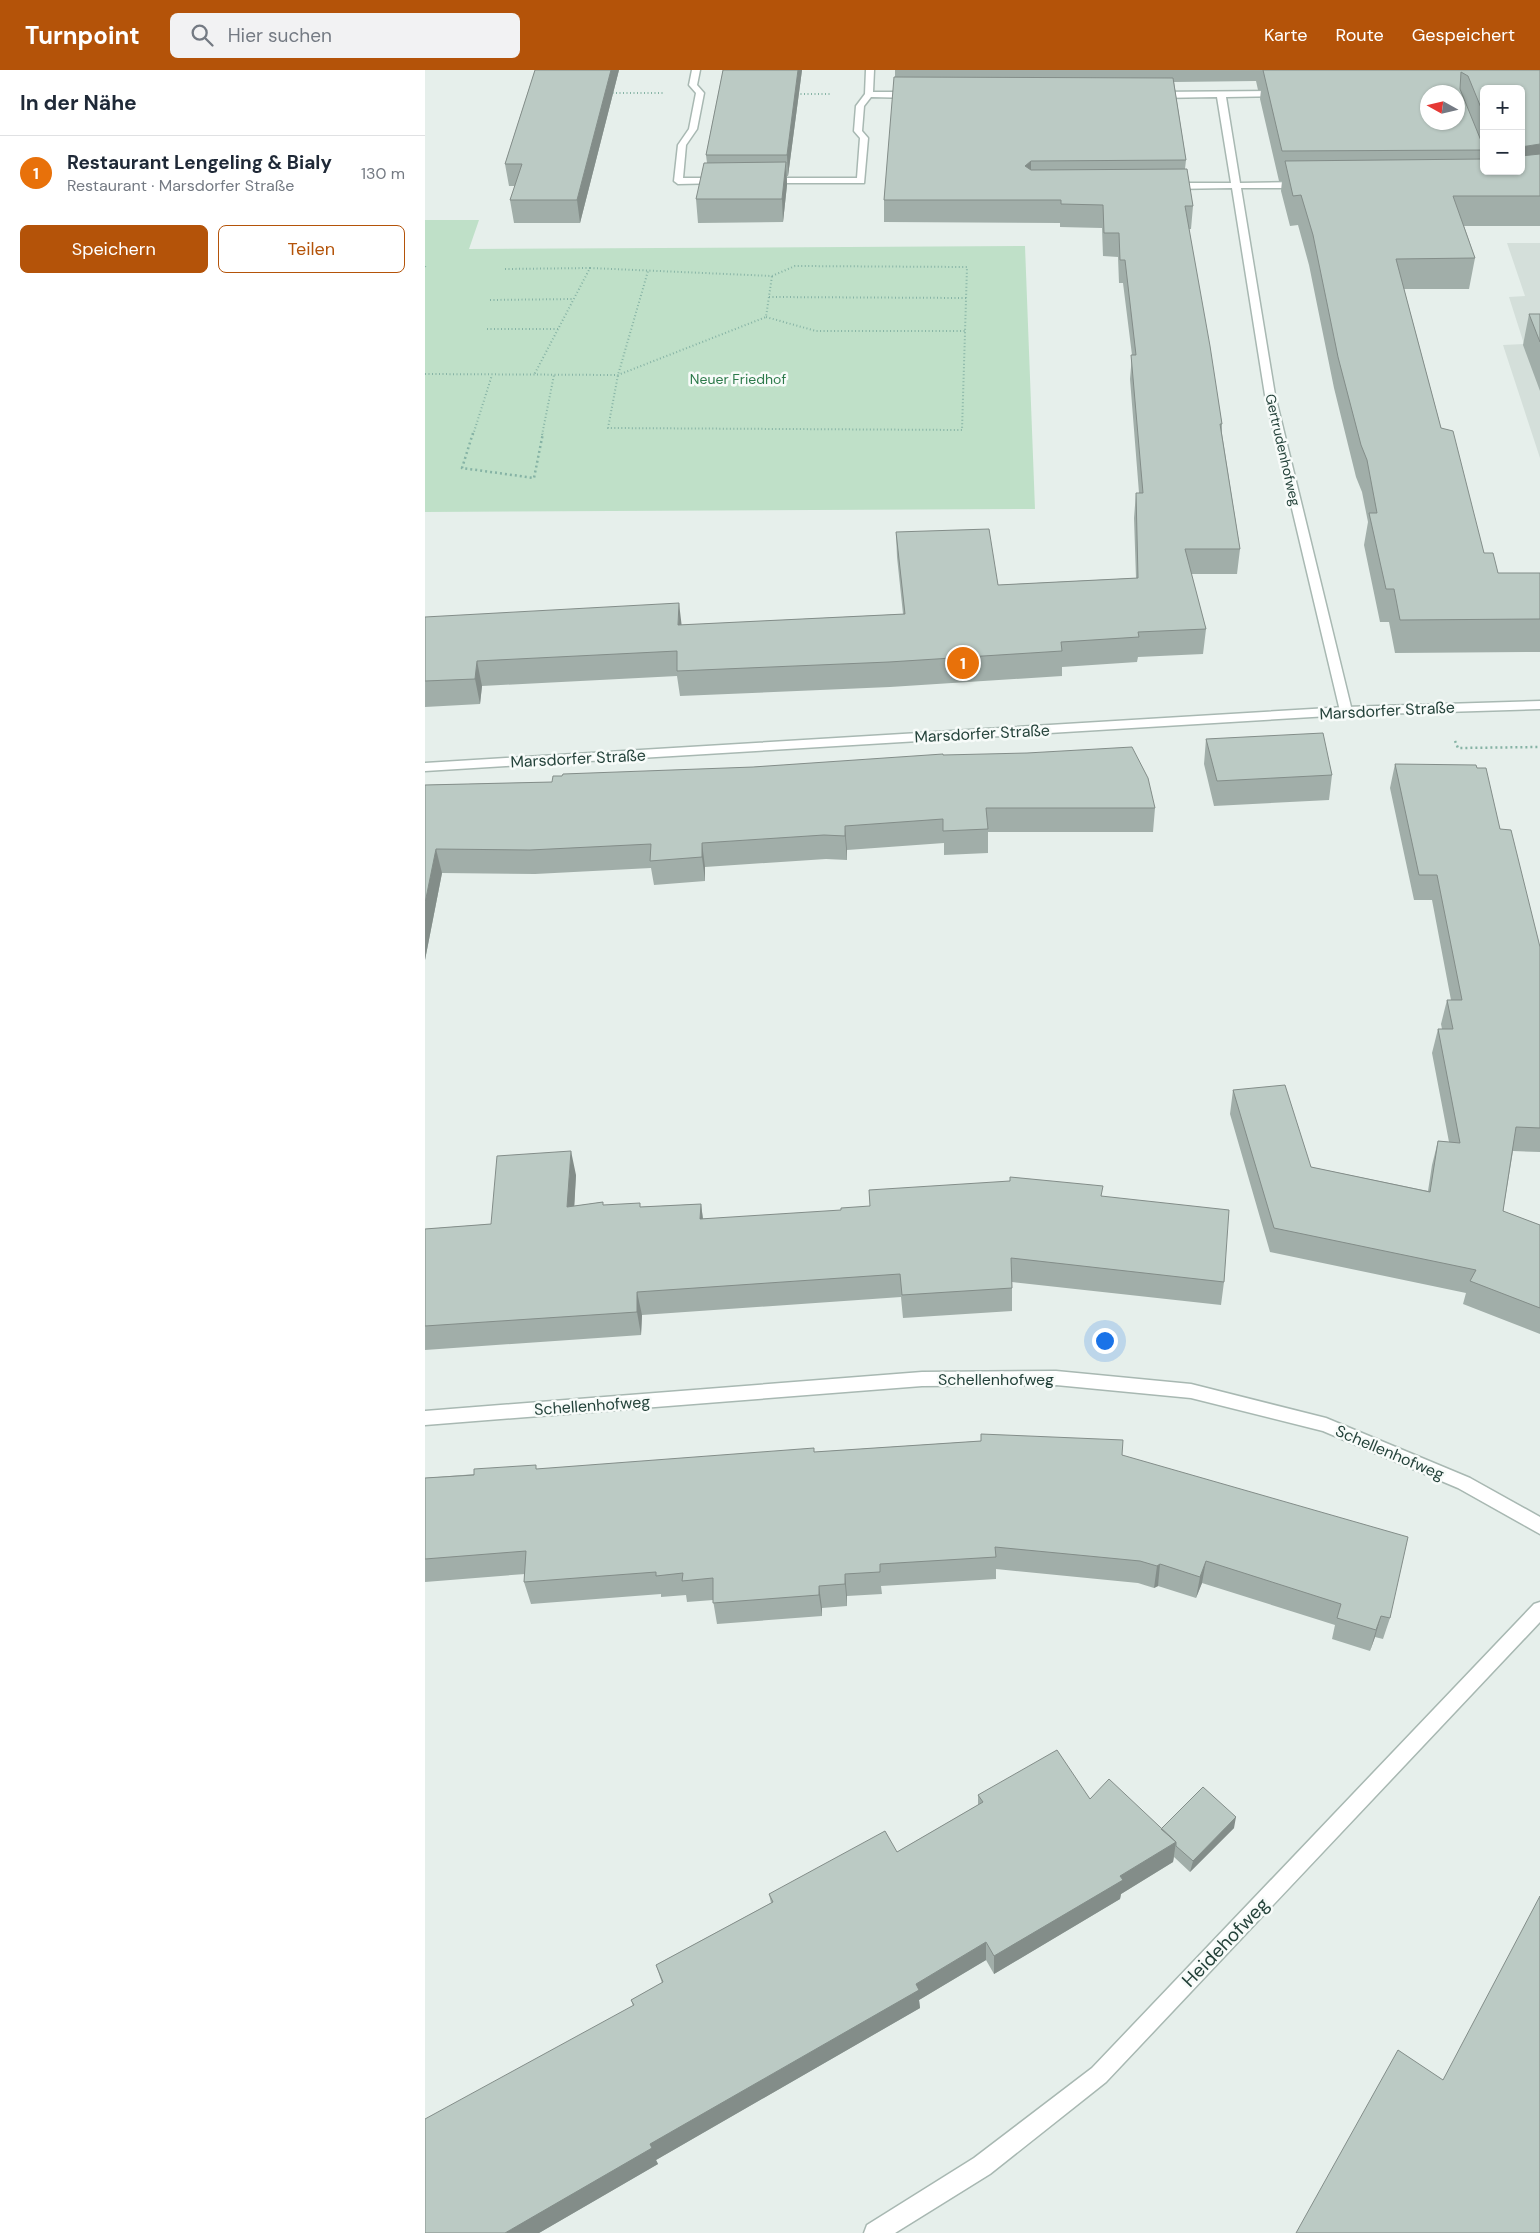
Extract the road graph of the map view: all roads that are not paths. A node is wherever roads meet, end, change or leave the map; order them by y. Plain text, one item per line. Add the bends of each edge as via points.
1 (696, 70) edge
2 (870, 70) edge
3 (869, 94) junction
4 (1287, 94) edge
5 (926, 95) edge
6 (1145, 95) edge
7 (1221, 95) junction
8 (735, 181) edge
9 (755, 181) edge
10 (1315, 184) edge
11 (1235, 185) junction
12 (1157, 186) edge
13 (1540, 705) edge
14 (1346, 711) junction
15 (425, 767) edge
16 (425, 1418) edge
17 (1540, 1526) edge
18 (1540, 1610) edge
19 (875, 2233) edge

1 - 8 street via 693,85 700,93 693,129 682,145 678,181
2 - 3 street
3 - 5 street
3 - 9 street via 860,106 858,131 864,138 861,181
4 - 7 street
6 - 7 street
7 - 11 street, Gertrudenhofweg
10 - 11 street
11 - 12 street
11 - 14 street, Gertrudenhofweg via 1269,395
13 - 14 street, Marsdorfer Straße
14 - 15 street, Marsdorfer Straße
16 - 17 street, Schellenhofweg via 922,1379 1056,1378 1191,1391 1326,1425 1464,1483
18 - 19 street, Heidehofweg via 1099,2075 982,2166

